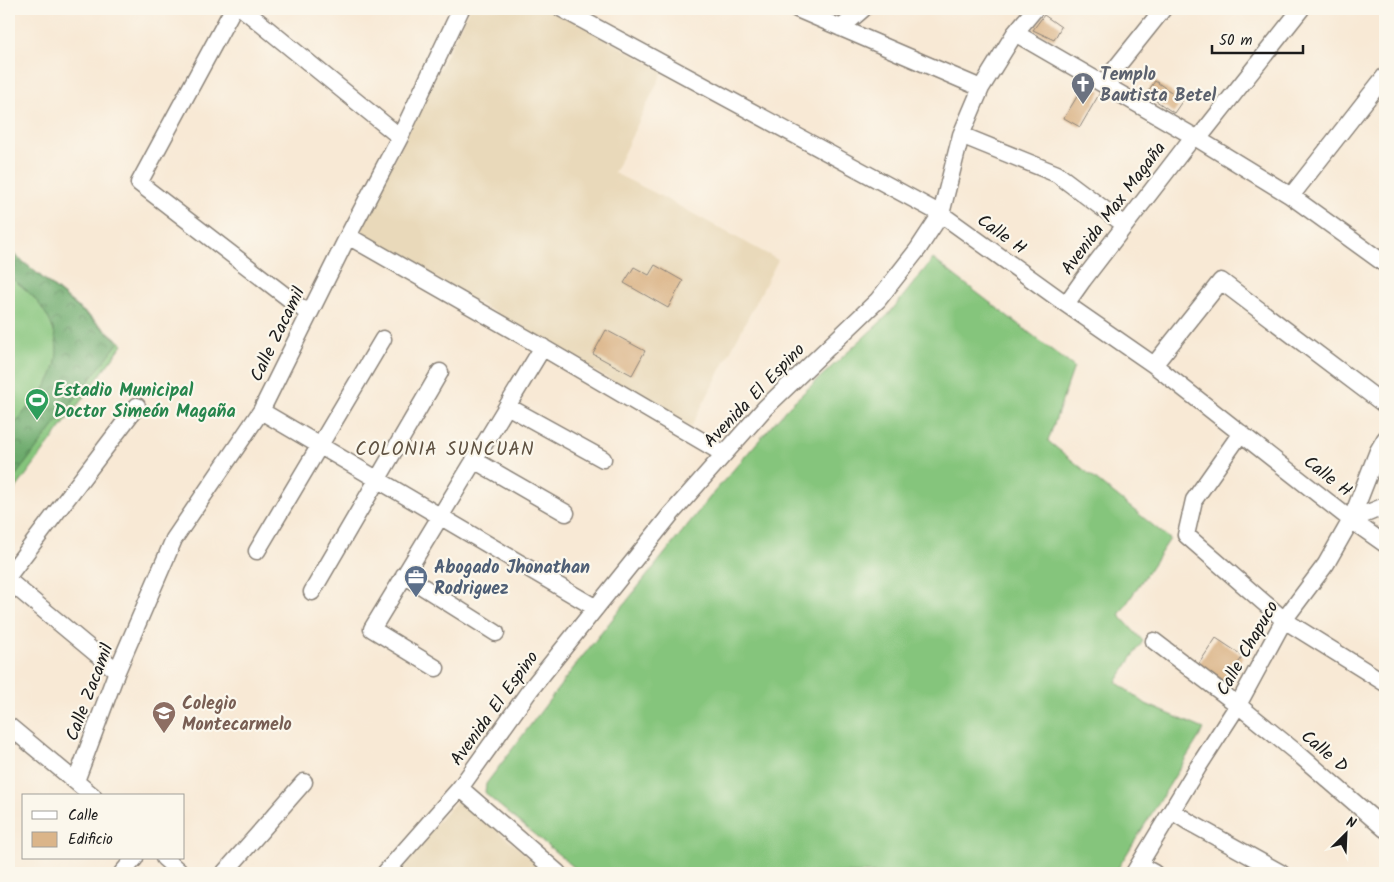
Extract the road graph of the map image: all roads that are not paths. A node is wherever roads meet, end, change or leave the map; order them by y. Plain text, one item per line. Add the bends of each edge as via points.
1 (233, 9) edge
2 (243, 9) edge
3 (461, 9) edge
4 (562, 9) edge
5 (797, 9) edge
6 (863, 9) edge
7 (1035, 9) edge
8 (1163, 9) edge
9 (1301, 9) edge
10 (842, 28) junction
11 (1015, 33) junction
12 (1385, 76) edge
13 (1104, 84) junction
14 (981, 88) junction
15 (961, 136) junction
16 (400, 137) junction
17 (1195, 138) junction
18 (1291, 196) junction
19 (940, 214) junction
20 (1125, 225) junction
21 (348, 236) junction
22 (1383, 256) edge
23 (1066, 304) junction
24 (309, 314) junction
25 (383, 339) dead end
26 (543, 347) junction
27 (1154, 365) junction
28 (440, 372) dead end
29 (1385, 405) edge
30 (137, 406) dead end
31 (507, 406) junction
32 (261, 411) junction
33 (1241, 433) junction
34 (1385, 439) edge
35 (320, 446) junction
36 (724, 454) junction
37 (603, 459) dead end
38 (474, 460) junction
39 (377, 479) junction
40 (1385, 506) edge
41 (566, 513) dead end
42 (440, 516) junction
43 (1351, 520) junction
44 (1385, 544) edge
45 (257, 552) dead end
46 (9, 575) edge
47 (404, 575) junction
48 (9, 581) edge
49 (312, 592) dead end
50 (596, 608) junction
51 (1284, 620) junction
52 (496, 633) dead end
53 (1154, 641) dead end
54 (436, 668) dead end
55 (118, 671) junction
56 (1385, 683) edge
57 (1238, 705) junction
58 (9, 726) edge
59 (76, 781) junction
60 (304, 782) dead end
61 (460, 788) junction
62 (91, 794) edge
63 (1172, 811) junction
64 (1385, 829) edge
65 (133, 860) edge
66 (166, 860) edge
67 (1136, 869) edge
68 (122, 873) edge
69 (181, 873) edge
70 (224, 873) edge
71 (385, 873) edge
72 (558, 873) edge
73 (1154, 873) edge
74 (1280, 873) edge

1 - 24 street via 139,183
2 - 16 street
3 - 16 street, Calle Zacamil
4 - 19 street, Calle H
5 - 10 street
6 - 10 street
7 - 11 street, Avenida El Espino
8 - 13 street
9 - 17 street, Avenida Max Magaña
10 - 14 street
11 - 13 street
11 - 14 street, Avenida El Espino
12 - 18 street
13 - 17 street
14 - 15 street, Avenida El Espino
15 - 19 street, Avenida El Espino
15 - 20 street via 1057,174
16 - 21 street, Calle Zacamil
17 - 18 street
17 - 20 street, Avenida Max Magaña
18 - 22 street
19 - 23 street, Calle H
19 - 36 street, Avenida El Espino via 918,249 878,300 765,408
20 - 23 street, Avenida Max Magaña
21 - 24 street, Calle Zacamil
21 - 26 street
23 - 27 street, Calle H
24 - 32 street, Calle Zacamil
25 - 35 street
26 - 31 street
26 - 36 street
27 - 29 street via 1221,282
27 - 33 street, Calle H
28 - 39 street
30 - 46 street
31 - 37 street
31 - 38 street
32 - 35 street
32 - 55 street, Calle Zacamil via 174,539
33 - 43 street, Calle H
33 - 51 street via 1194,500 1186,535
34 - 43 street, Calle Chapuco
35 - 39 street
35 - 45 street
36 - 50 street, Avenida El Espino
38 - 41 street
38 - 42 street
39 - 42 street
39 - 49 street
40 - 43 street
42 - 47 street
42 - 50 street
43 - 44 street, Calle H
43 - 51 street, Calle Chapuco via 1326,564
47 - 52 street
47 - 54 street via 372,629
48 - 55 street
50 - 61 street, Avenida El Espino via 530,690
51 - 56 street
51 - 57 street, Calle Chapuco
53 - 57 street, Calle D
55 - 59 street, Calle Zacamil
57 - 63 street, Calle Chapuco
57 - 64 street, Calle D
58 - 59 street
59 - 62 street
60 - 70 street
61 - 71 street, Avenida El Espino
61 - 72 street
63 - 67 street, Calle Chapuco
63 - 74 street
65 - 68 street
66 - 69 street
67 - 73 street

